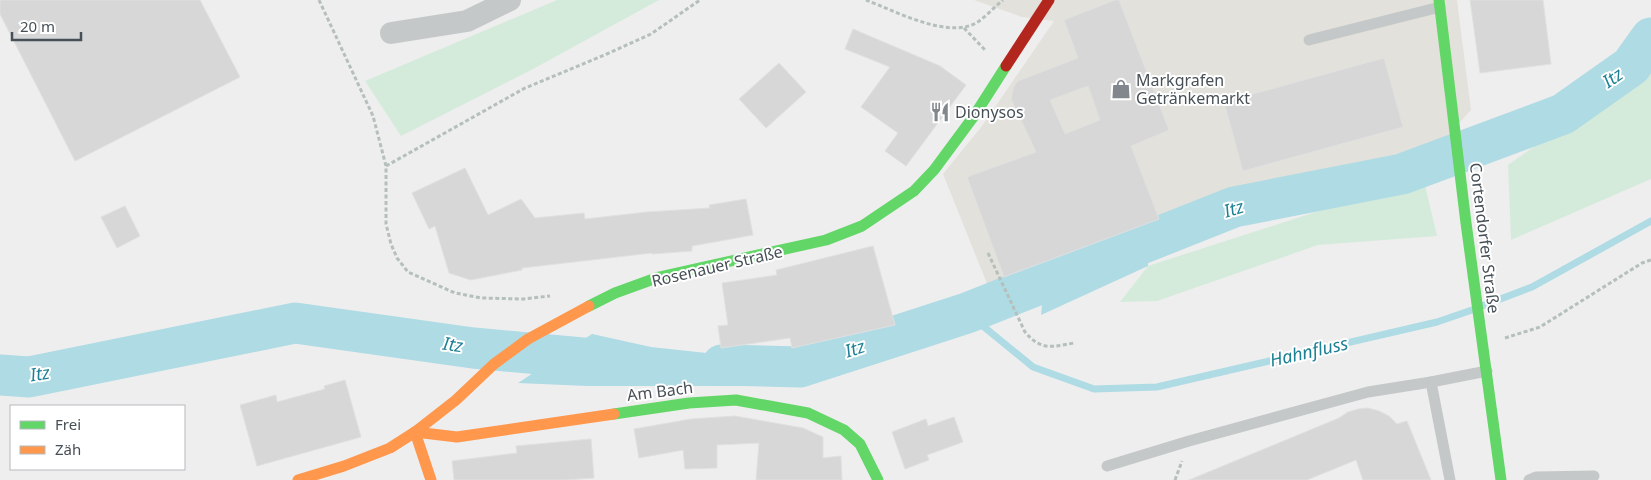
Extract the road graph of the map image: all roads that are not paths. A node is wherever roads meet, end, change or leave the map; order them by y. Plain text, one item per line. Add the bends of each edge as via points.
1 (510, 0) edge
2 (1049, 0) edge
3 (1439, 4) edge
4 (391, 33) dead end
5 (1309, 40) dead end
6 (1487, 370) junction
7 (1431, 382) junction
8 (415, 432) junction
9 (1107, 466) dead end
10 (1594, 476) dead end
11 (298, 480) edge
12 (431, 480) edge
13 (878, 480) edge
14 (1450, 480) edge
15 (1501, 480) edge
16 (1529, 480) edge

1 - 4 street via 467,21
2 - 8 street, Rosenauer Straße via 974,116 914,192 862,226 826,240 659,277 615,293 528,339
3 - 5 lane
3 - 6 street, Cortendorfer Straße
6 - 7 lane
6 - 15 street, Cortendorfer Straße
7 - 9 lane via 1368,392
7 - 14 lane
8 - 11 street, Rosenauer Straße via 376,454
8 - 12 street
8 - 13 street, Am Bach via 457,437 689,403 736,400 808,413 844,430 860,444
10 - 16 lane via 1536,477

